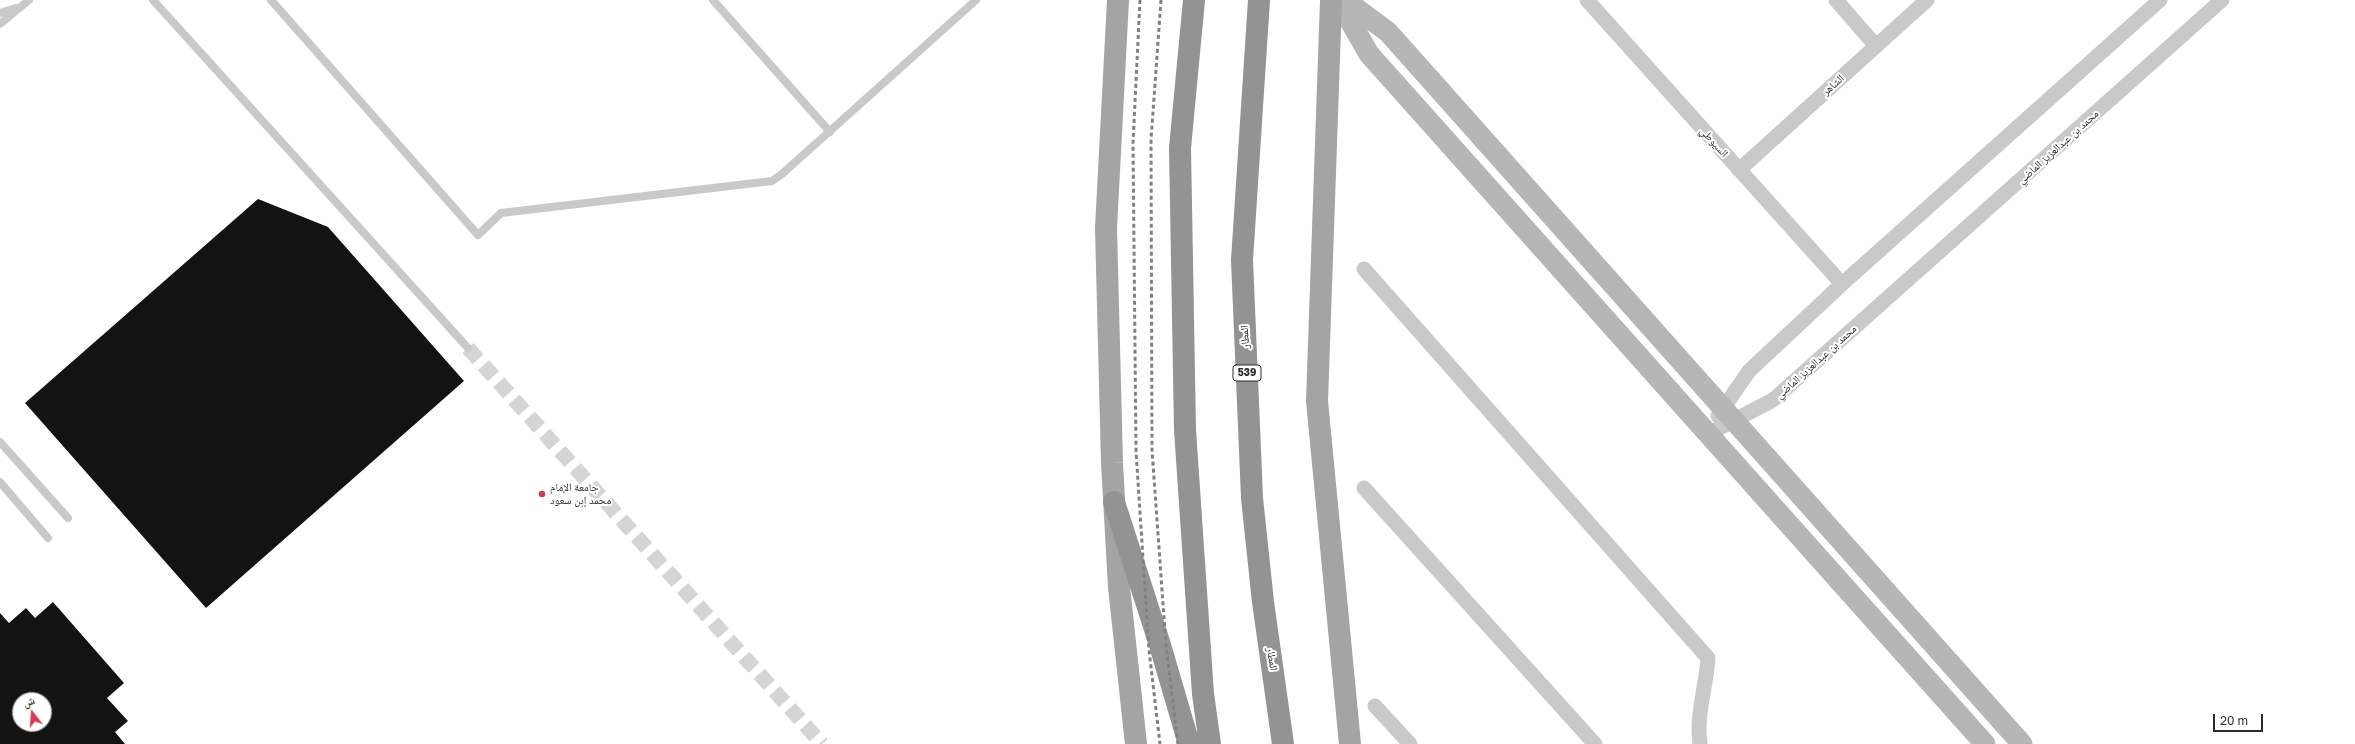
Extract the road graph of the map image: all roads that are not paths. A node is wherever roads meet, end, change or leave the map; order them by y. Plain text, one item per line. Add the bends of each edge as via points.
1 (153, 0) edge
2 (271, 0) edge
3 (713, 0) edge
4 (976, 0) edge
5 (1118, 0) edge
6 (1194, 0) edge
7 (1259, 0) edge
8 (1263, 0) edge
9 (1331, 0) edge
10 (1338, 0) edge
11 (1346, 0) edge
12 (1586, 0) edge
13 (1836, 0) edge
14 (1927, 0) edge
15 (2160, 0) edge
16 (2222, 0) edge
17 (25, 3) edge
18 (0, 13) edge
19 (0, 24) edge
20 (1256, 44) junction
21 (1876, 46) junction
22 (830, 132) junction
23 (1739, 170) junction
24 (1364, 269) dead end
25 (1842, 284) junction
26 (468, 348) tunnel mouth
27 (1728, 414) junction
28 (1708, 434) junction
29 (0, 442) edge
30 (0, 482) edge
31 (1364, 488) dead end
32 (1114, 502) junction
33 (68, 518) dead end
34 (48, 538) dead end
35 (1375, 706) dead end
36 (1284, 738) edge
37 (1136, 744) edge
38 (1189, 744) edge
39 (1210, 744) edge
40 (1350, 744) edge
41 (1410, 744) edge
42 (1595, 744) edge
43 (1700, 744) edge
44 (1985, 744) edge
45 (2022, 744) edge

1 - 26 lane
2 - 22 lane via 478,235 501,213 764,184 782,174
3 - 22 lane
4 - 22 lane
5 - 32 main road via 1106,228
6 - 39 highway via 1180,148 1185,422 1203,694
7 - 20 highway, المطار / 539
8 - 20 main road
9 - 40 main road via 1317,401
10 - 28 street via 1369,54
11 - 27 street via 1388,32
12 - 23 street, السيوطي
13 - 21 street
14 - 21 street, الشاهر
15 - 25 street, محمد بن عبدالعزيز الماضي
16 - 27 street, محمد بن عبدالعزيز الماضي via 1774,400
17 - 18 lane
17 - 19 lane
20 - 36 highway, المطار / 539 via 1242,268 1252,498 1263,602
21 - 23 street, الشاهر
23 - 25 street, السيوطي
24 - 43 street via 1708,658 1697,724
25 - 27 street, محمد بن عبدالعزيز الماضي via 1749,371
27 - 28 street, محمد بن عبدالعزيز الماضي
27 - 45 street
28 - 44 street
29 - 33 lane
30 - 34 lane
31 - 42 street
32 - 37 main road via 1119,587
32 - 38 highway
35 - 41 street

